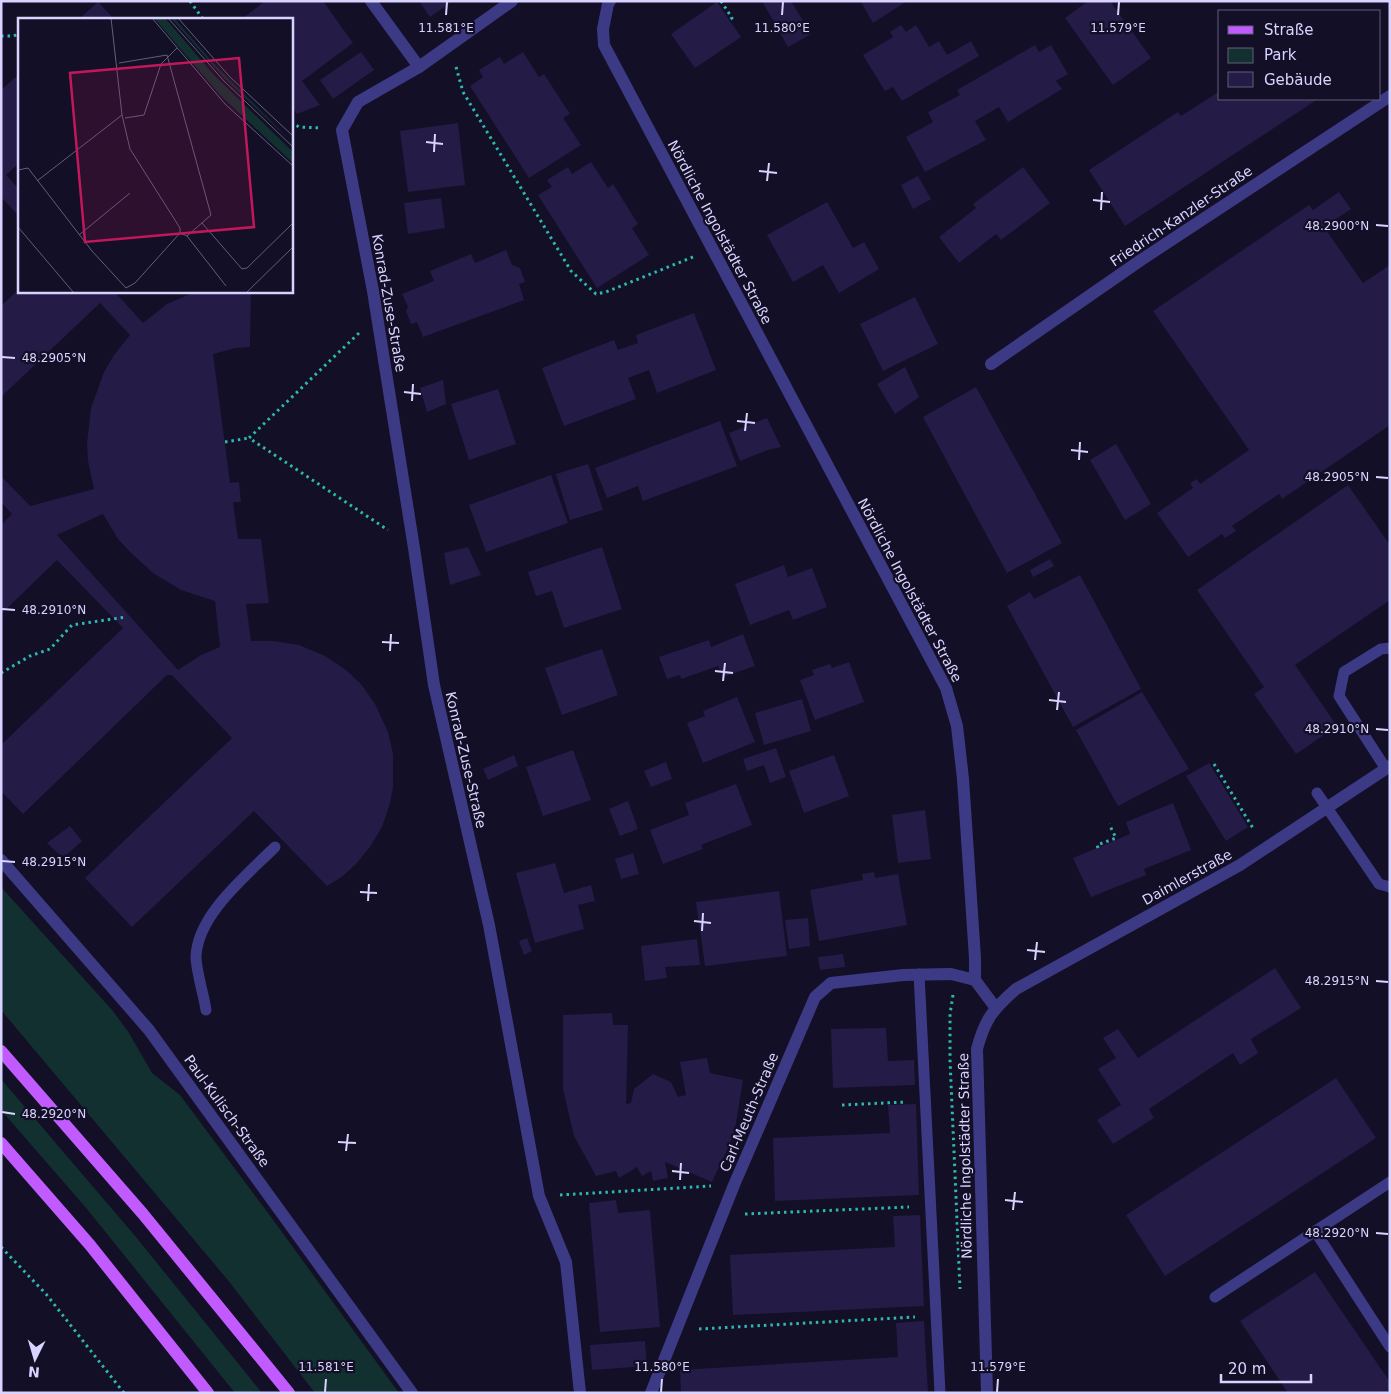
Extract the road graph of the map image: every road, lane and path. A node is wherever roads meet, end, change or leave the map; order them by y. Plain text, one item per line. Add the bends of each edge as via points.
1 (190, 1) edge
2 (371, 1) edge
3 (512, 1) edge
4 (721, 1) edge
5 (606, 2) edge
6 (202, 18) edge
7 (730, 20) dead end
8 (18, 34) edge
9 (1, 36) edge
10 (444, 50) junction
11 (419, 68) junction
12 (1390, 96) edge
13 (292, 123) edge
14 (342, 130) junction
15 (713, 249) junction
16 (377, 316) junction
17 (991, 364) dead end
18 (249, 438) junction
19 (225, 442) dead end
20 (414, 548) junction
21 (126, 616) dead end
22 (1390, 648) edge
23 (1, 673) edge
24 (1214, 764) dead end
25 (1388, 768) edge
26 (1317, 793) dead end
27 (1328, 807) junction
28 (1109, 824) dead end
29 (1253, 828) dead end
30 (275, 847) dead end
31 (1098, 848) dead end
32 (1, 860) edge
33 (1390, 888) edge
34 (919, 974) junction
35 (956, 975) junction
36 (974, 980) junction
37 (995, 1007) junction
38 (206, 1010) dead end
39 (1, 1051) edge
40 (926, 1100) junction
41 (842, 1105) dead end
42 (1, 1143) edge
43 (1390, 1182) edge
44 (734, 1184) junction
45 (539, 1196) junction
46 (931, 1206) junction
47 (722, 1215) junction
48 (1315, 1231) junction
49 (1, 1247) edge
50 (960, 1295) dead end
51 (1215, 1297) dead end
52 (936, 1316) junction
53 (676, 1330) junction
54 (1390, 1347) edge
55 (124, 1393) edge
56 (208, 1393) edge
57 (289, 1393) edge
58 (412, 1393) edge
59 (580, 1393) edge
60 (651, 1393) edge
61 (940, 1393) edge
62 (987, 1393) edge

1 - 6 path
2 - 11 street
3 - 10 street
4 - 7 path via 732,18
5 - 15 street, Nördliche Ingolstädter Straße via 604,45
8 - 9 path
10 - 11 street
10 - 15 path via 455,65 463,92 571,271 596,294
11 - 14 street via 358,102
12 - 17 street, Friedrich-Kanzler-Straße via 1141,260
13 - 14 path via 299,127
14 - 16 street, Konrad-Zuse-Straße
15 - 36 street, Nördliche Ingolstädter Straße via 946,688 957,726 964,780
16 - 18 path
16 - 20 street, Konrad-Zuse-Straße
18 - 19 path
18 - 20 path
20 - 45 street, Konrad-Zuse-Straße via 434,685 489,925
21 - 23 path via 72,626 50,649 30,656
22 - 25 lane via 1381,649 1344,672 1339,696
24 - 29 path
25 - 27 street, Daimlerstraße
26 - 27 lane
27 - 33 lane via 1378,884
27 - 37 street, Daimlerstraße via 1240,865 1016,989
28 - 31 path via 1116,838 1097,844
30 - 38 lane via 217,906 202,929 196,957
32 - 58 street, Paul-Kulisch-Straße via 149,1030
34 - 35 street, Carl-Meuth-Straße
34 - 40 lane
34 - 44 street, Carl-Meuth-Straße via 831,983 815,997
35 - 36 street, Carl-Meuth-Straße
35 - 50 path via 950,1014 950,1060
36 - 37 street
37 - 62 street, Nördliche Ingolstädter Straße via 982,1028 977,1049
39 - 57 main road via 143,1214
40 - 41 path
40 - 46 lane
42 - 56 main road via 90,1245
43 - 48 lane
44 - 45 path
44 - 47 street, Carl-Meuth-Straße
45 - 59 street, Konrad-Zuse-Straße via 566,1262
46 - 47 path
46 - 52 lane
47 - 53 street, Carl-Meuth-Straße
48 - 51 lane
48 - 54 lane
49 - 55 path via 46,1294
52 - 53 path
52 - 61 lane
53 - 60 street, Carl-Meuth-Straße

